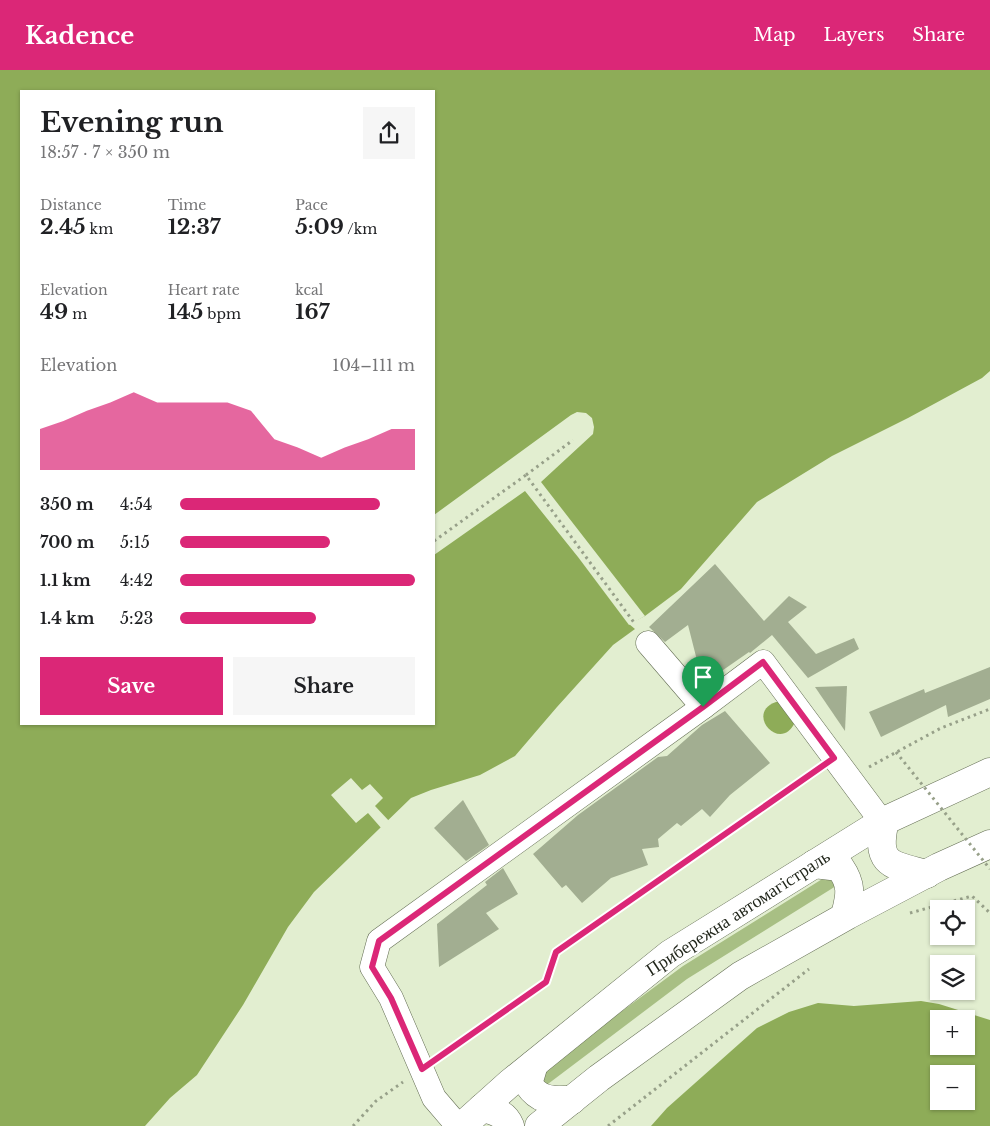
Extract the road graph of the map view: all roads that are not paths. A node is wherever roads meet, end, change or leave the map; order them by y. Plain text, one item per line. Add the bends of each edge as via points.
1 (648, 643) road end
2 (703, 707) junction
3 (990, 772) edge
4 (884, 821) junction
5 (990, 844) edge
6 (814, 864) junction
7 (927, 874) junction
8 (845, 916) junction
9 (534, 1064) junction
10 (572, 1100) junction
11 (472, 1117) edge
12 (458, 1126) edge
13 (510, 1126) edge
14 (540, 1126) edge

1 - 2 street
2 - 4 street via 763,662
2 - 12 street via 379,941 372,967 391,998 434,1098
3 - 4 main road, Прибережна автомагістраль
4 - 6 main road, Прибережна автомагістраль
4 - 7 main road via 881,850 887,859 901,868
5 - 7 main road
6 - 8 main road via 840,867 848,878 850,890
6 - 9 main road, Прибережна автомагістраль via 670,954
7 - 8 main road
8 - 10 main road via 740,976
9 - 10 main road via 528,1084 538,1096
9 - 11 main road, Прибережна автомагістраль
10 - 14 main road
11 - 13 main road via 500,1113

